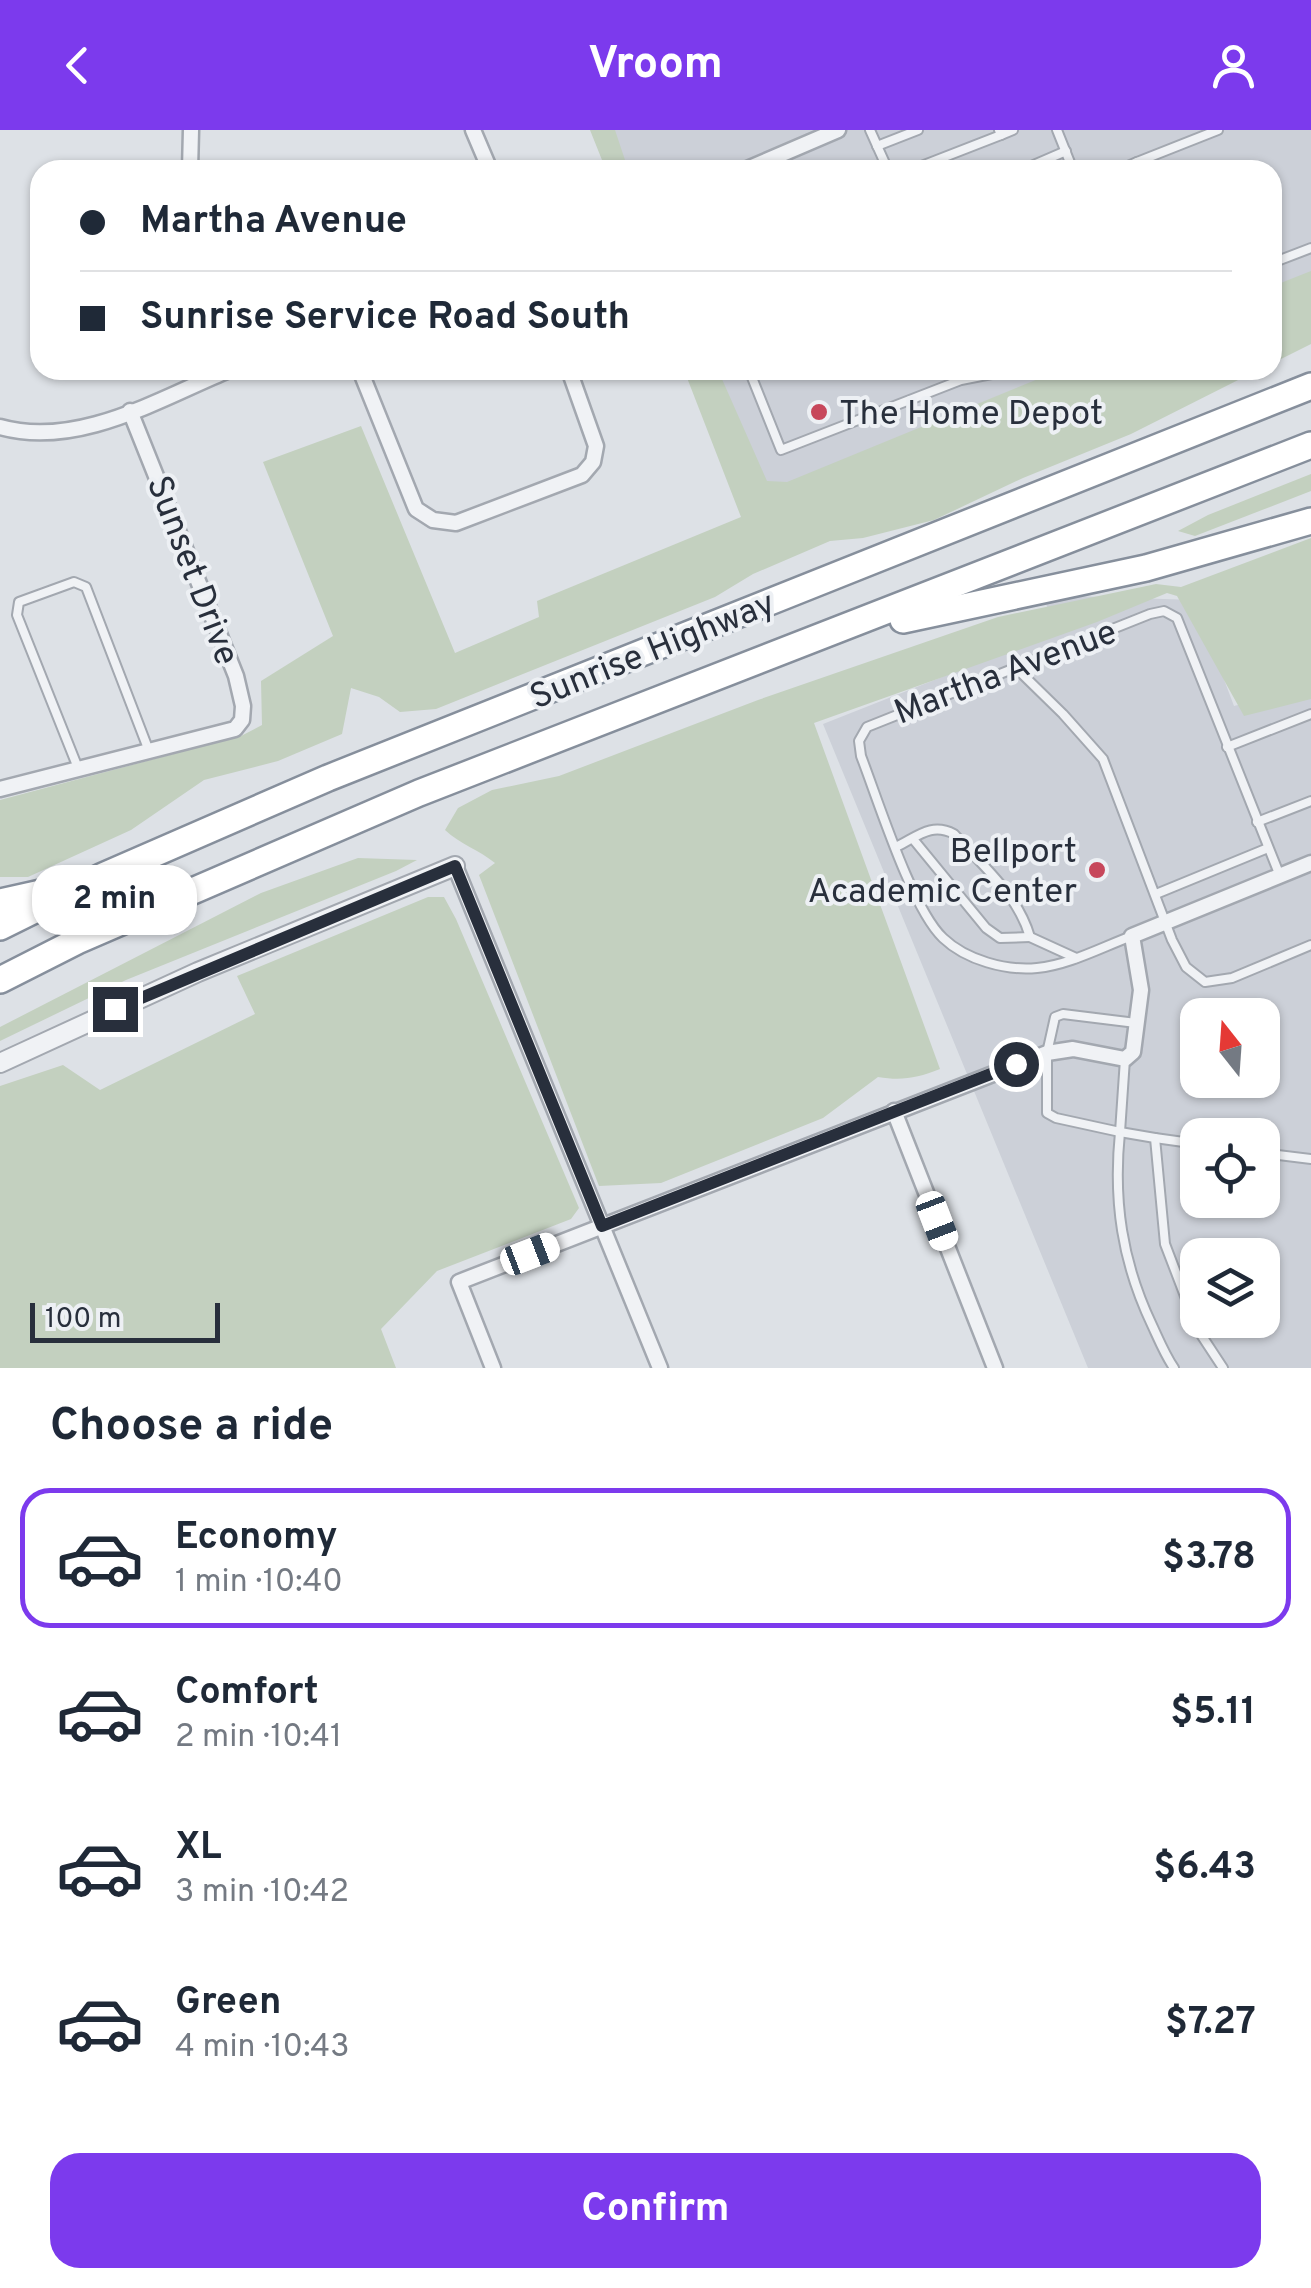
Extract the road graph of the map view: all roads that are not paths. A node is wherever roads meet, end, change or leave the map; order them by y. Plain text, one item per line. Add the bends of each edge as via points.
1 (191, 130) edge
2 (474, 130) edge
3 (838, 130) edge
4 (870, 130) edge
5 (918, 130) edge
6 (1014, 130) edge
7 (1057, 130) edge
8 (1218, 130) edge
9 (1000, 133) edge
10 (877, 146) junction
11 (1066, 151) junction
12 (190, 160) edge
13 (486, 160) edge
14 (768, 160) edge
15 (883, 160) edge
16 (935, 160) edge
17 (1051, 160) edge
18 (1069, 160) edge
19 (1152, 160) edge
20 (1311, 248) edge
21 (1282, 259) edge
22 (204, 380) edge
23 (364, 380) edge
24 (573, 380) edge
25 (753, 380) edge
26 (961, 380) edge
27 (1311, 386) edge
28 (130, 410) junction
29 (0, 427) edge
30 (1311, 445) edge
31 (1311, 521) edge
32 (1015, 667) junction
33 (694, 688) junction
34 (1311, 714) edge
35 (1226, 747) junction
36 (149, 751) junction
37 (78, 768) junction
38 (0, 788) edge
39 (1311, 801) edge
40 (1257, 822) junction
41 (912, 839) junction
42 (896, 846) junction
43 (1268, 848) junction
44 (1311, 863) edge
45 (455, 866) joint
46 (103, 876) junction
47 (1280, 876) junction
48 (1156, 894) junction
49 (0, 902) edge
50 (1166, 922) junction
51 (0, 927) edge
52 (1132, 936) junction
53 (1030, 937) junction
54 (1311, 945) edge
55 (1076, 958) junction
56 (0, 980) edge
57 (1137, 1024) junction
58 (1047, 1053) junction
59 (1125, 1059) junction
60 (0, 1063) edge
61 (894, 1110) junction
62 (1120, 1132) junction
63 (1155, 1138) junction
64 (1180, 1141) edge
65 (1280, 1155) edge
66 (1311, 1159) edge
67 (602, 1226) junction
68 (493, 1368) edge
69 (660, 1368) edge
70 (995, 1368) edge
71 (1174, 1368) edge
72 (1223, 1368) edge

1 - 12 street
2 - 13 street
3 - 14 street
4 - 10 lane
5 - 10 lane
6 - 9 lane
7 - 11 lane
8 - 19 lane
9 - 16 lane
10 - 15 lane
11 - 17 lane
11 - 18 lane
20 - 21 lane
22 - 28 street
23 - 24 street via 416,509 446,524 589,469 595,439
25 - 26 lane via 781,450
27 - 46 highway, Sunrise Highway via 328,778
28 - 29 street via 73,431 34,434
28 - 36 street, Sunset Drive via 243,706 235,729
30 - 33 highway, Sunrise Highway
31 - 33 highway via 1146,568 908,619
32 - 35 lane, Martha Avenue via 1164,612 1176,618
32 - 42 lane, Martha Avenue via 867,727 860,756
32 - 48 lane via 1103,760
33 - 56 highway, Sunrise Highway via 419,793
34 - 35 lane
35 - 40 lane, Martha Avenue
36 - 37 street
36 - 37 lane via 86,588 74,582 19,602 17,615
37 - 38 street
39 - 40 lane
40 - 43 lane, Martha Avenue
41 - 42 lane
41 - 53 lane via 986,928 1000,938
41 - 53 lane via 929,829 954,834 1012,899
42 - 55 lane, Martha Avenue via 924,912 966,954 1037,968
43 - 47 lane, Martha Avenue
43 - 48 lane
44 - 47 street, Martha Avenue
45 - 60 street
45 - 67 street
46 - 49 highway
46 - 51 highway, Sunrise Highway
47 - 50 street, Martha Avenue
48 - 50 lane
50 - 52 street, Martha Avenue
50 - 54 lane via 1186,967 1204,982 1232,978
52 - 55 lane, Martha Avenue
52 - 57 street via 1141,990
53 - 55 lane
57 - 58 lane via 1063,1014 1052,1024
57 - 59 street via 1133,1052
58 - 59 street via 1073,1048
58 - 61 street
58 - 62 lane via 1047,1113
59 - 62 lane
61 - 67 street
61 - 70 street
62 - 63 lane
62 - 71 lane via 1121,1236 1136,1291
63 - 64 lane
63 - 72 lane via 1164,1244 1198,1330
65 - 66 lane
67 - 68 street via 459,1282
67 - 69 street

